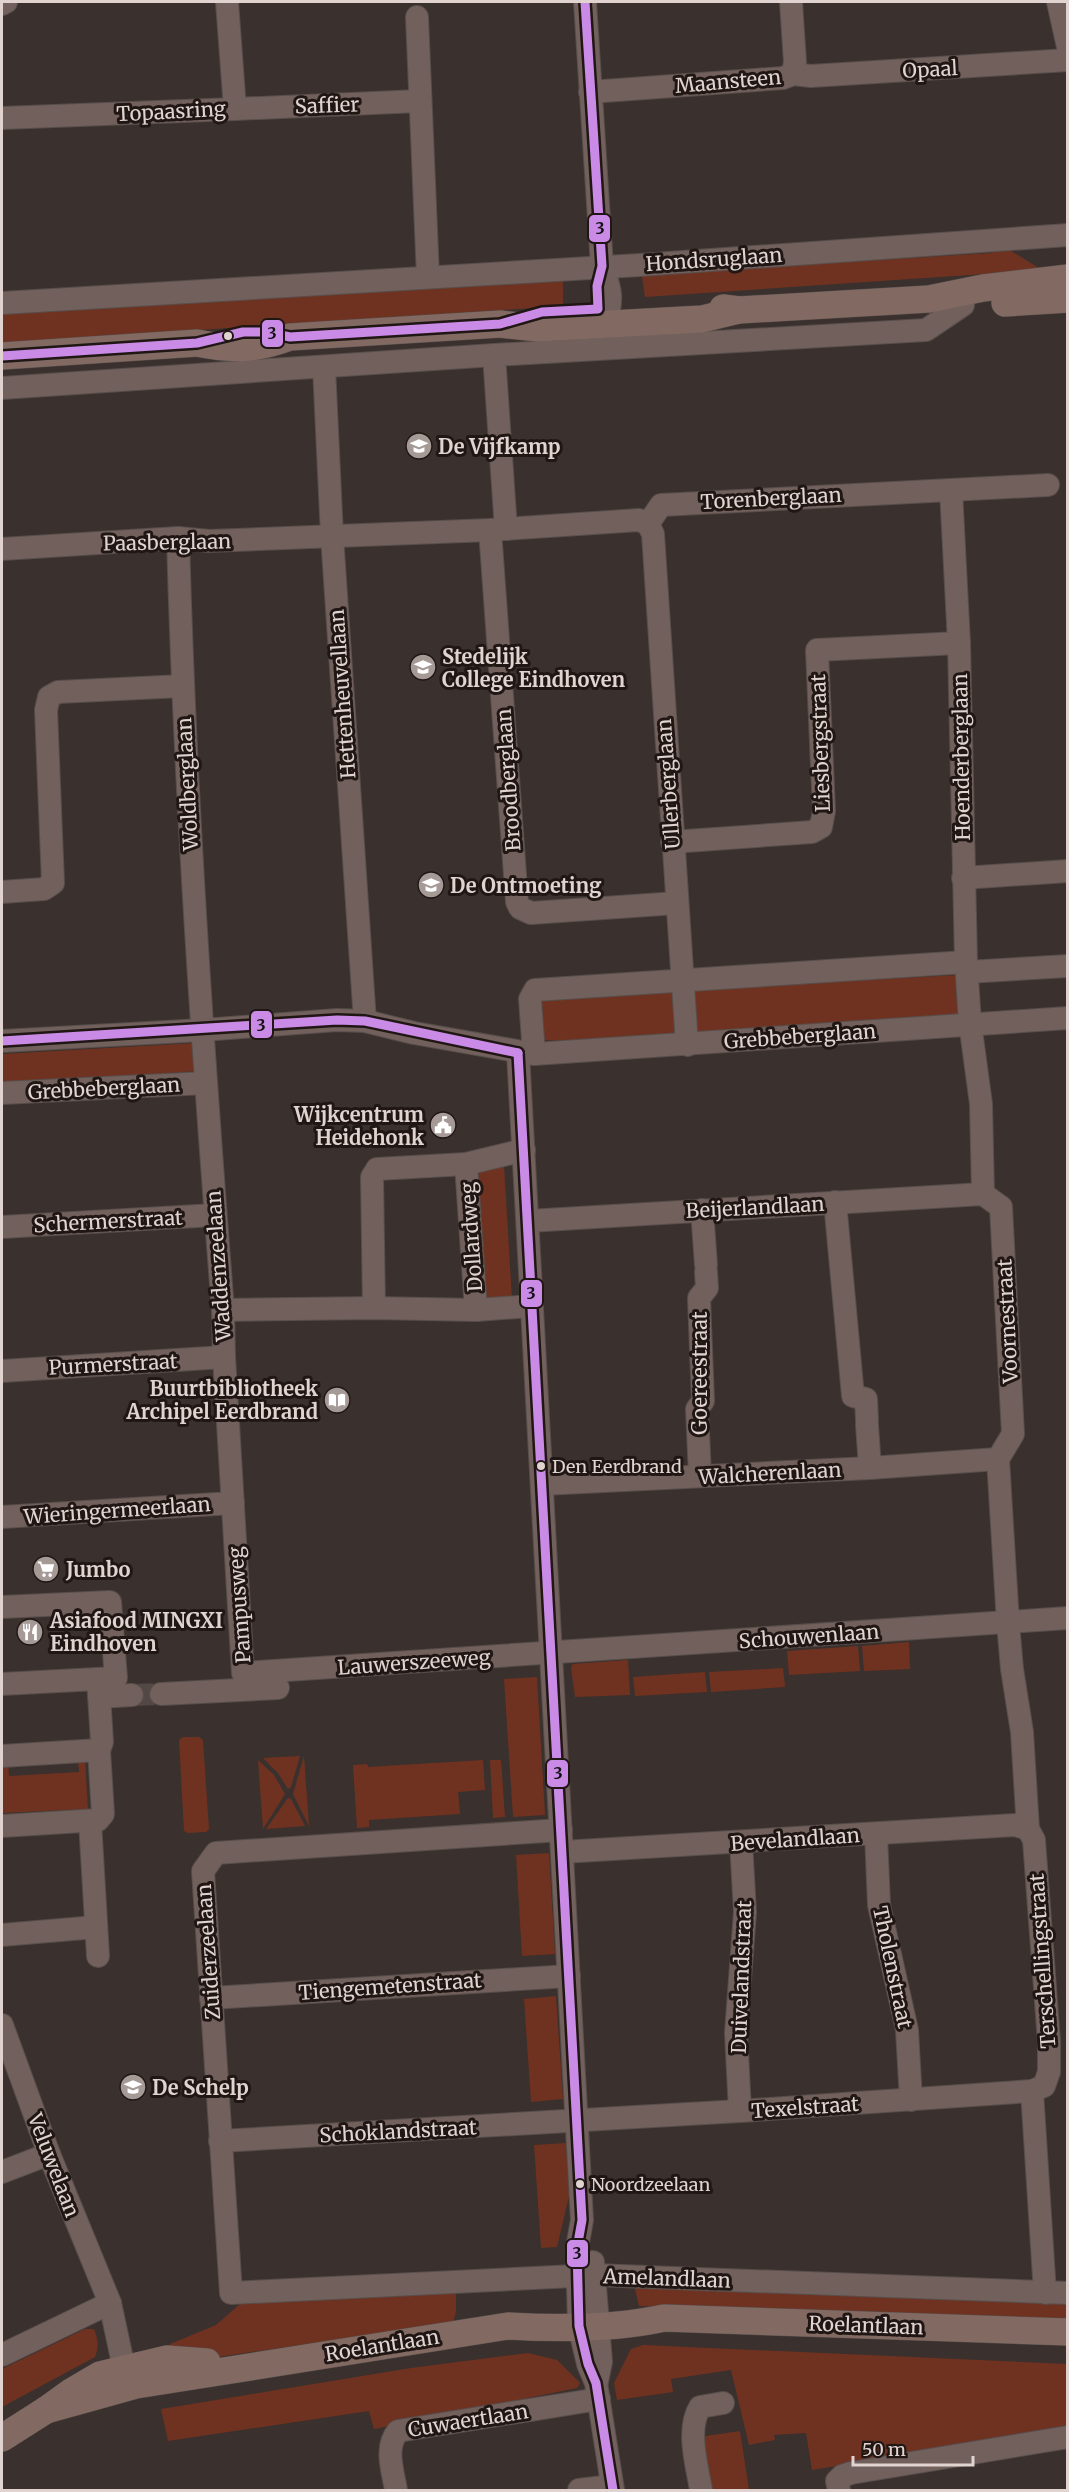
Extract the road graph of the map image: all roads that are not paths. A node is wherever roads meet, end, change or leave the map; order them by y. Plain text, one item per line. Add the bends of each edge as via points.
1 (6, 2) edge
2 (226, 2) edge
3 (585, 2) edge
4 (791, 2) edge
5 (1058, 2) edge
6 (2, 4) edge
7 (417, 17) dead end
8 (1068, 47) edge
9 (1068, 60) edge
10 (793, 74) junction
11 (590, 92) junction
12 (419, 101) junction
13 (235, 109) junction
14 (2, 118) edge
15 (1068, 235) edge
16 (602, 266) junction
17 (428, 277) junction
18 (1068, 278) edge
19 (1068, 298) edge
20 (929, 299) junction
21 (2, 303) edge
22 (963, 305) junction
23 (605, 314) junction
24 (2, 356) edge
25 (494, 366) junction
26 (324, 367) junction
27 (2, 388) edge
28 (1048, 485) dead end
29 (951, 490) junction
30 (648, 524) junction
31 (498, 530) junction
32 (332, 536) junction
33 (178, 538) junction
34 (2, 549) edge
35 (958, 643) junction
36 (182, 686) junction
37 (672, 842) junction
38 (1068, 871) edge
39 (963, 878) junction
40 (2, 892) edge
41 (677, 903) junction
42 (1068, 966) edge
43 (967, 967) junction
44 (683, 982) junction
45 (1068, 1018) edge
46 (364, 1021) junction
47 (970, 1023) junction
48 (203, 1030) junction
49 (2, 1041) edge
50 (687, 1045) junction
51 (526, 1054) junction
52 (206, 1083) junction
53 (2, 1093) edge
54 (524, 1150) junction
55 (466, 1164) junction
56 (983, 1194) junction
57 (835, 1202) junction
58 (702, 1210) junction
59 (216, 1215) junction
60 (528, 1221) junction
61 (2, 1227) edge
62 (532, 1306) junction
63 (374, 1308) junction
64 (223, 1310) junction
65 (476, 1310) junction
66 (224, 1358) junction
67 (2, 1371) edge
68 (998, 1459) junction
69 (870, 1468) junction
70 (700, 1476) junction
71 (542, 1484) junction
72 (233, 1503) junction
73 (2, 1517) edge
74 (2, 1607) edge
75 (1068, 1618) edge
76 (1008, 1623) junction
77 (551, 1653) junction
78 (277, 1679) junction
79 (2, 1684) edge
80 (99, 1688) junction
81 (161, 1694) tunnel mouth
82 (132, 1695) tunnel mouth
83 (99, 1750) junction
84 (2, 1756) edge
85 (90, 1821) junction
86 (2, 1826) edge
87 (1028, 1828) junction
88 (876, 1834) junction
89 (561, 1841) junction
90 (741, 1842) junction
91 (96, 1927) junction
92 (2, 1935) edge
93 (98, 1956) dead end
94 (569, 1976) junction
95 (212, 1998) junction
96 (2, 2025) edge
97 (1058, 2042) edge
98 (1032, 2091) junction
99 (911, 2100) junction
100 (740, 2111) junction
101 (577, 2120) junction
102 (220, 2141) junction
103 (49, 2154) junction
104 (2, 2172) edge
105 (586, 2275) junction
106 (231, 2293) joint
107 (1045, 2293) junction
108 (1068, 2293) edge
109 (110, 2303) junction
110 (588, 2318) junction
111 (1068, 2332) edge
112 (2, 2355) edge
113 (133, 2372) junction
114 (598, 2391) junction
115 (723, 2403) dead end
116 (1068, 2437) edge
117 (2, 2438) edge
118 (613, 2488) edge
119 (396, 2490) edge
120 (579, 2490) edge
121 (701, 2490) edge
122 (839, 2490) edge

1 - 6 street
2 - 13 street, Topaasring
3 - 11 street
4 - 10 street, Maansteen
5 - 8 street
7 - 12 street
9 - 10 street, Opaal
10 - 11 street, Maansteen via 783,78
11 - 16 street
12 - 13 street, Saffier
12 - 17 street
13 - 14 street, Topaasring
15 - 16 street, Hondsruglaan
16 - 17 street, Hondsruglaan
16 - 23 street via 597,286
17 - 21 street, Hondsruglaan
18 - 20 main road
19 - 22 main road
20 - 22 main road
20 - 23 main road via 739,310 702,319
22 - 25 street via 926,330
23 - 24 main road via 538,328 500,324 290,337 268,331 224,333 197,343
25 - 26 street
25 - 31 street
26 - 27 street
26 - 32 street, Hettenheuvellaan
28 - 29 street, Torenberglaan
29 - 30 street, Torenberglaan via 661,505
29 - 35 street, Hoenderberglaan
30 - 31 street via 639,520
30 - 37 street, Ullerberglaan via 653,534
31 - 32 street
31 - 41 street, Broodberglaan via 517,902 531,913
32 - 33 street, Paasberglaan via 209,541
32 - 46 street, Hettenheuvellaan
33 - 34 street, Paasberglaan
33 - 36 street, Woldberglaan
35 - 37 street, Liesbergstraat via 817,650 824,811 821,827 812,832
35 - 39 street, Hoenderberglaan
36 - 40 street via 58,692 49,697 46,710 53,883 44,889
36 - 48 street, Woldberglaan
37 - 41 street, Ullerberglaan
38 - 39 street
39 - 43 street, Hoenderberglaan
41 - 44 street, Ullerberglaan
42 - 43 street
43 - 44 street
43 - 47 street, Hoenderberglaan
44 - 50 street, Ullerberglaan
44 - 51 street via 535,990 530,999
45 - 47 street, Grebbeberglaan
46 - 48 street, Grebbeberglaan
46 - 51 street, Grebbeberglaan
47 - 50 street, Grebbeberglaan
47 - 56 street via 981,1104
48 - 49 street, Grebbeberglaan
48 - 52 street, Waddenzeelaan
50 - 51 street, Grebbeberglaan
51 - 54 street
52 - 53 street, Grebbeberglaan
52 - 59 street, Waddenzeelaan
54 - 55 street, Dollardweg
54 - 60 street
55 - 63 street, Dollardweg via 377,1169 372,1177
55 - 65 street, Dollardweg
56 - 57 street, Beijerlandlaan
56 - 68 street, Voornestraat via 1001,1207 1013,1434
57 - 58 street, Beijerlandlaan
57 - 69 street via 853,1396 866,1400
58 - 60 street, Beijerlandlaan
58 - 70 street, Goereestraat via 707,1288 699,1298 703,1401 697,1409
59 - 61 street, Schermerstraat
59 - 64 street, Waddenzeelaan
60 - 62 street
62 - 65 street, Dollardweg
62 - 71 street
63 - 64 street, Dollardweg
63 - 65 street, Dollardweg
64 - 66 street, Waddenzeelaan
66 - 67 street, Purmerstraat
66 - 72 street, Waddenzeelaan
68 - 69 street, Walcherenlaan
68 - 76 street
69 - 70 street, Walcherenlaan
70 - 71 street, Walcherenlaan
71 - 77 street
72 - 73 street, Wieringermeerlaan
72 - 78 street, Pampusweg via 243,1674
74 - 80 street via 111,1602 116,1678
75 - 76 street, Schouwenlaan
76 - 77 street, Schouwenlaan
76 - 87 street, Terschellingstraat via 1023,1732
77 - 78 street, Lauwerszeeweg
77 - 89 street
78 - 81 street
79 - 80 street
80 - 82 street
80 - 83 street
83 - 84 street
83 - 85 street via 103,1814
85 - 86 street
85 - 91 street
87 - 88 street, Bevelandlaan via 1016,1825
87 - 97 street, Terschellingstraat via 1034,1840
88 - 90 street, Bevelandlaan
88 - 99 street, Tholenstraat via 879,1905 908,2030
89 - 90 street, Bevelandlaan
89 - 94 street
89 - 95 street, Zuiderzeelaan via 216,1853 203,1870
90 - 100 street, Duivelandstraat via 745,1912 736,2033
91 - 92 street
91 - 93 street
94 - 95 street, Tiengemetenstraat
94 - 101 street
95 - 102 street, Zuiderzeelaan
96 - 103 street, Veluwelaan
97 - 98 street, Terschellingstraat via 1044,2086
98 - 99 street, Texelstraat
98 - 107 street
99 - 100 street, Texelstraat
100 - 101 street, Texelstraat
101 - 102 street, Schoklandstraat
101 - 105 street via 582,2220 577,2248
102 - 106 street, Zuiderzeelaan
103 - 104 street
103 - 109 street, Veluwelaan
105 - 106 street, Amelandlaan
105 - 107 street, Amelandlaan
105 - 110 street
107 - 108 street, Amelandlaan
109 - 112 street
109 - 113 street, Veluwelaan via 126,2326
110 - 111 main road, Roelantlaan via 639,2324 664,2318
110 - 113 main road, Roelantlaan via 554,2328 508,2326 256,2364
110 - 114 street via 588,2364
113 - 117 main road, Roelantlaan via 46,2410
114 - 118 street
114 - 119 street, Cuwaertlaan via 398,2431 390,2453
115 - 121 street via 700,2407 694,2418
116 - 122 street via 851,2473 837,2481
118 - 120 street

